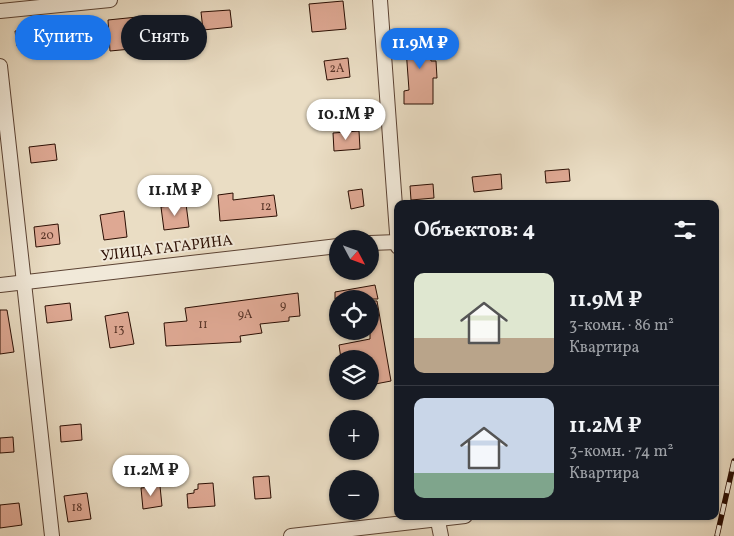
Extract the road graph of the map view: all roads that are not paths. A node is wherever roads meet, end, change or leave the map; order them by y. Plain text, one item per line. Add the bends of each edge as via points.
1 (110, 0) edge
2 (380, 0) edge
3 (0, 11) edge
4 (0, 66) edge
5 (394, 200) edge
6 (379, 243) edge
7 (394, 243) edge
8 (329, 247) edge
9 (22, 282) junction
10 (0, 285) edge
11 (422, 520) edge
12 (438, 520) edge
13 (52, 536) edge
14 (291, 536) edge
15 (441, 536) edge

1 - 3 street
2 - 5 street
4 - 9 street
6 - 7 street
8 - 9 street, УЛИЦА ГАГАРИНА
9 - 10 street, УЛИЦА ГАГАРИНА
9 - 13 street
11 - 14 street
12 - 15 street

